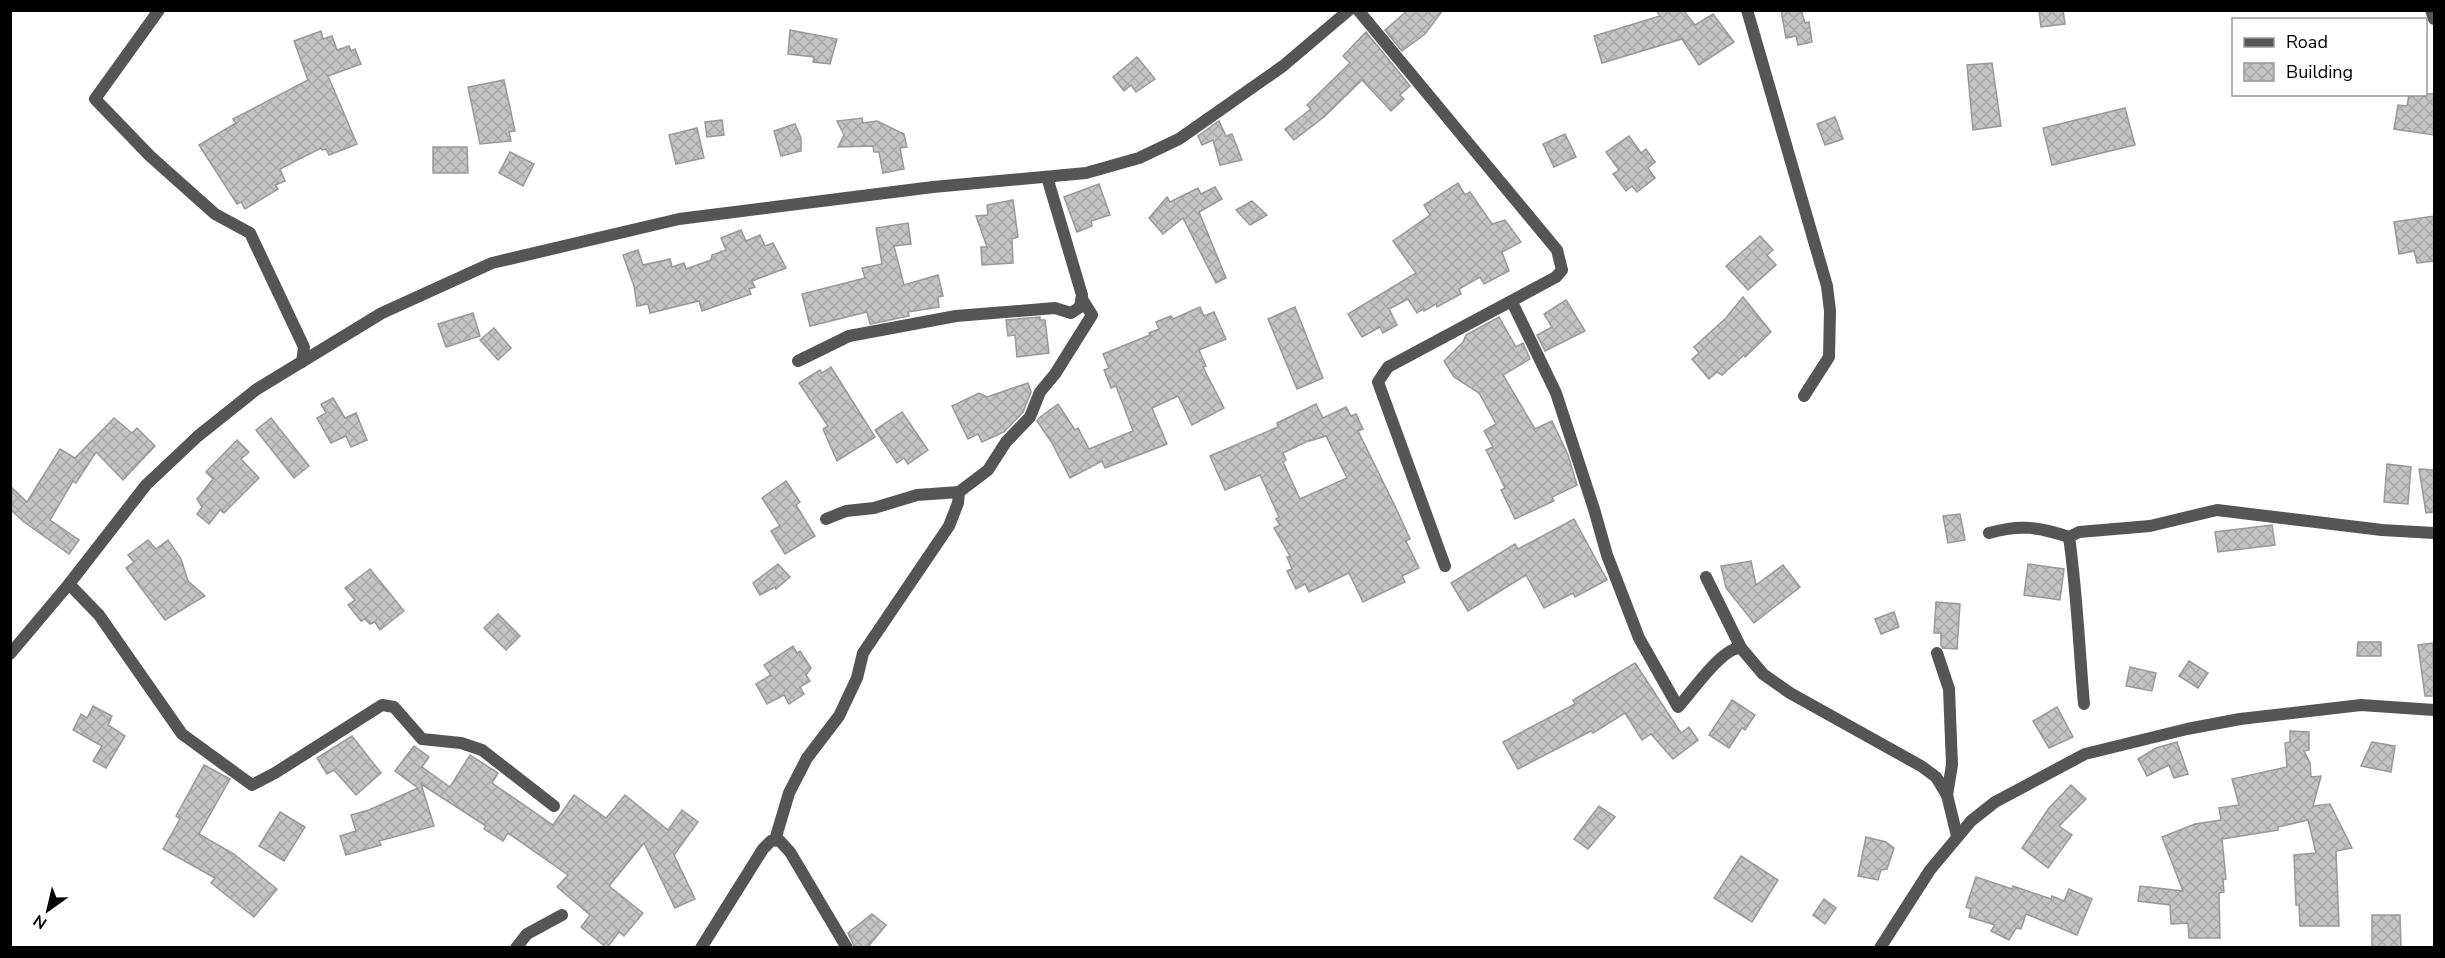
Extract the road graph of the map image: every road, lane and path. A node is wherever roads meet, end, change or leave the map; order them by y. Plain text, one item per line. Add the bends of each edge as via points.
1 (159, 10) edge
2 (1349, 10) edge
3 (1358, 10) edge
4 (1747, 10) edge
5 (2432, 10) edge
6 (2434, 19) edge
7 (1047, 177) junction
8 (1082, 298) junction
9 (1512, 302) junction
10 (798, 361) dead end
11 (302, 362) junction
12 (1804, 396) dead end
13 (959, 492) junction
14 (826, 519) dead end
15 (1989, 533) dead end
16 (2434, 533) edge
17 (2069, 537) junction
18 (1444, 566) dead end
19 (1706, 577) dead end
20 (69, 584) junction
21 (1742, 648) junction
22 (1937, 653) dead end
23 (10, 654) edge
24 (2084, 704) dead end
25 (2434, 710) edge
26 (1947, 795) junction
27 (554, 806) dead end
28 (1958, 836) junction
29 (775, 840) junction
30 (562, 915) dead end
31 (516, 948) edge
32 (700, 948) edge
33 (847, 948) edge
34 (1880, 948) edge

1 - 11 street via 94,99 215,214 250,233 304,347
2 - 7 street via 1283,66 1179,139 1139,158 1086,173
3 - 9 street via 1557,249 1562,270
4 - 12 street via 1827,286 1829,357
5 - 6 street
7 - 8 street
7 - 11 street via 679,219 492,263 382,313
8 - 10 street via 1080,307 1071,313 1055,308 956,316 849,336
8 - 13 street via 1092,315 1040,393 1030,417 1006,441 988,470
9 - 18 street via 1388,367 1378,382
9 - 21 street via 1556,393 1607,555 1640,638 1678,707 1712,664 1735,647
11 - 20 street via 257,389 198,436 146,485
13 - 14 street via 917,495
13 - 29 street via 949,526 863,653 857,678 839,716 807,758 789,793
15 - 17 street via 2009,527 2039,527
16 - 17 street via 2217,510 2150,526 2079,532
17 - 24 street via 2077,591
19 - 21 street
20 - 23 street
20 - 27 street via 99,615 182,734 252,786 382,705 394,707 422,740 482,750
21 - 26 street via 1763,674 1781,687 1921,766 1936,777
22 - 26 street via 1949,689 1952,765
25 - 28 street via 2361,705 2240,719 2085,754 1995,802
26 - 28 street
28 - 34 street via 1930,870
29 - 32 street via 763,849
29 - 33 street via 785,843
30 - 31 street via 527,934

